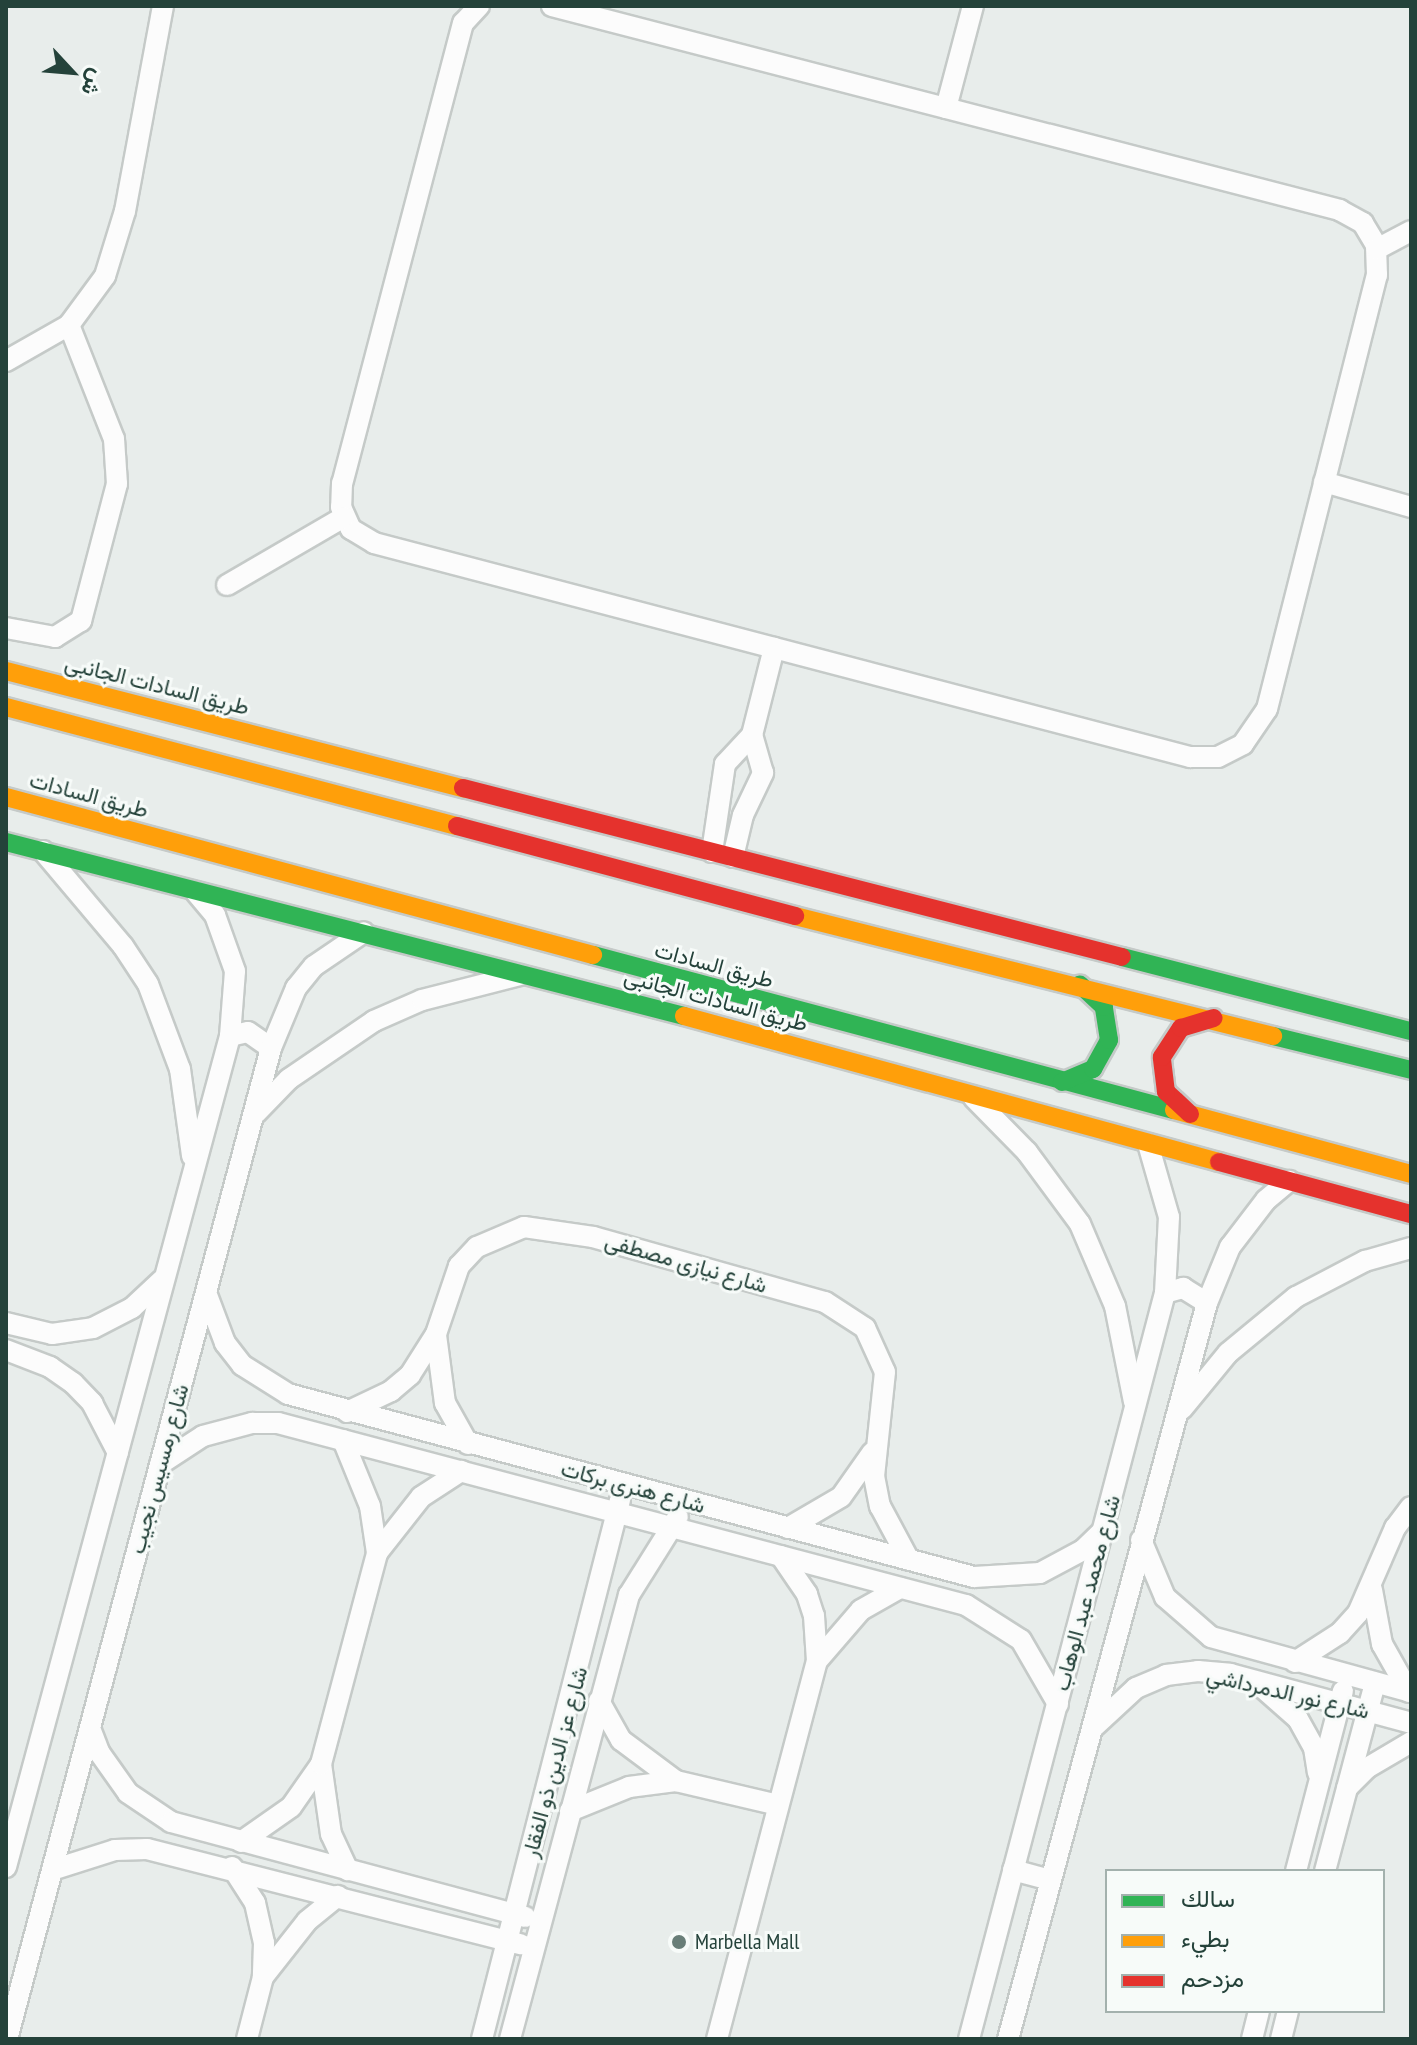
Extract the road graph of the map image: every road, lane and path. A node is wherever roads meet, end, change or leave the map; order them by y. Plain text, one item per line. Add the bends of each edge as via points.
1 (163, 6) edge
2 (479, 6) edge
3 (552, 6) edge
4 (973, 6) edge
5 (946, 108) junction
6 (1411, 231) edge
7 (1377, 249) junction
8 (69, 325) junction
9 (6, 361) edge
10 (1324, 482) junction
11 (1411, 507) edge
12 (344, 517) junction
13 (227, 585) dead end
14 (6, 628) edge
15 (774, 648) junction
16 (6, 671) edge
17 (6, 707) edge
18 (752, 735) junction
19 (6, 797) edge
20 (723, 797) junction
21 (748, 805) junction
22 (596, 822) junction
23 (6, 842) edge
24 (543, 847) junction
25 (43, 851) junction
26 (712, 852) junction
27 (733, 857) junction
28 (776, 868) junction
29 (196, 892) junction
30 (838, 927) junction
31 (364, 932) junction
32 (1023, 932) junction
33 (954, 957) junction
34 (524, 974) junction
35 (1080, 985) junction
36 (720, 992) junction
37 (657, 1009) junction
38 (1214, 1018) junction
39 (1411, 1018) edge
40 (1392, 1026) junction
41 (855, 1028) junction
42 (1411, 1031) edge
43 (230, 1036) junction
44 (271, 1048) junction
45 (1411, 1070) edge
46 (897, 1073) junction
47 (1062, 1082) junction
48 (974, 1098) junction
49 (1191, 1115) junction
50 (253, 1116) junction
51 (1148, 1144) junction
52 (194, 1169) junction
53 (1411, 1174) edge
54 (1289, 1181) junction
55 (1411, 1214) edge
56 (1411, 1248) edge
57 (165, 1277) junction
58 (206, 1291) junction
59 (1165, 1293) junction
60 (1207, 1303) junction
61 (6, 1323) edge
62 (32, 1330) junction
63 (436, 1334) junction
64 (14, 1353) edge
65 (1136, 1411) junction
66 (347, 1412) junction
67 (1173, 1422) junction
68 (343, 1440) junction
69 (468, 1444) junction
70 (875, 1446) junction
71 (118, 1453) junction
72 (160, 1464) junction
73 (461, 1471) junction
74 (624, 1484) junction
75 (681, 1500) junction
76 (1411, 1507) edge
77 (617, 1512) junction
78 (673, 1527) junction
79 (788, 1528) junction
80 (1103, 1531) junction
81 (1141, 1540) junction
82 (377, 1553) junction
83 (781, 1556) junction
84 (909, 1560) junction
85 (900, 1588) junction
86 (1372, 1590) junction
87 (583, 1657) junction
88 (817, 1661) junction
89 (1295, 1662) junction
90 (609, 1664) junction
91 (1347, 1676) junction
92 (1247, 1679) junction
93 (1375, 1683) junction
94 (1410, 1692) edge
95 (599, 1701) junction
96 (1058, 1704) junction
97 (1340, 1704) junction
98 (1367, 1711) junction
99 (1411, 1723) edge
100 (90, 1728) junction
101 (1090, 1732) junction
102 (1411, 1742) edge
103 (321, 1764) junction
104 (676, 1781) junction
105 (1319, 1781) junction
106 (1347, 1788) junction
107 (778, 1805) junction
108 (570, 1811) junction
109 (241, 1842) junction
110 (6, 1867) edge
111 (232, 1867) junction
112 (1297, 1869) edge
113 (1326, 1869) edge
114 (52, 1870) junction
115 (348, 1870) junction
116 (1013, 1870) junction
117 (1050, 1880) junction
118 (338, 1896) junction
119 (515, 1914) junction
120 (541, 1921) junction
121 (508, 1941) junction
122 (534, 1948) junction
123 (263, 1977) junction
124 (1258, 2013) edge
125 (1288, 2013) edge
126 (511, 2038) edge
127 (7, 2039) edge
128 (247, 2039) edge
129 (482, 2039) edge
130 (717, 2039) edge
131 (969, 2039) edge
132 (1008, 2039) edge
133 (1252, 2039) edge
134 (1281, 2039) edge

1 - 8 street via 118,240 105,276
2 - 12 street via 463,23 342,483
3 - 5 street
4 - 5 street
5 - 7 street via 1340,210 1363,223
6 - 7 street
7 - 10 street via 1377,275
8 - 9 street
8 - 14 street via 114,439 117,484 81,621 55,637
10 - 11 street
10 - 15 street via 1267,709 1243,744 1218,757 1190,757
12 - 13 street
12 - 15 street via 374,543
15 - 18 street
16 - 22 main road, طريق السادات الجانبى
17 - 24 main road
18 - 20 street via 725,764
18 - 21 street via 763,773
19 - 36 main road, طريق السادات
20 - 21 street
20 - 26 street
21 - 27 street
22 - 24 main road
22 - 26 main road, طريق السادات الجانبى
23 - 25 main road, طريق السادات الجانبى
24 - 30 main road
25 - 29 main road, طريق السادات الجانبى
25 - 52 street via 148,984 180,1069
26 - 27 main road, طريق السادات الجانبى
27 - 28 main road, طريق السادات الجانبى
28 - 30 main road
28 - 32 main road, طريق السادات الجانبى
29 - 31 main road, طريق السادات الجانبى
29 - 43 street, شارع رمسيس نجيب via 215,915 235,971
30 - 33 main road
31 - 34 main road, طريق السادات الجانبى
31 - 44 street, شارع رمسيس نجيب via 314,966 296,988
32 - 33 main road
32 - 40 main road, طريق السادات الجانبى
33 - 35 main road
34 - 37 main road, طريق السادات الجانبى
34 - 50 street via 422,1000 374,1021 289,1079
35 - 38 main road
35 - 47 main road via 1104,1007 1109,1040 1093,1069
36 - 37 main road
36 - 41 main road, طريق السادات
37 - 46 main road, طريق السادات الجانبى
38 - 45 main road
38 - 49 main road via 1181,1028 1162,1057 1166,1092
39 - 40 main road
40 - 42 main road, طريق السادات الجانبى
41 - 46 main road
41 - 47 main road, طريق السادات
43 - 44 street via 248,1032
43 - 52 street, شارع رمسيس نجيب
44 - 50 street, شارع رمسيس نجيب
46 - 48 main road, طريق السادات الجانبى
47 - 49 main road, طريق السادات
48 - 51 main road, طريق السادات الجانبى
48 - 65 street via 1027,1152 1080,1224 1115,1306
49 - 53 main road, طريق السادات
50 - 58 street, شارع رمسيس نجيب
51 - 54 main road, طريق السادات الجانبى
51 - 59 street, شارع محمد عبد الوهاب via 1169,1217
52 - 57 street, شارع رمسيس نجيب
54 - 55 main road, طريق السادات الجانبى
54 - 60 street, شارع محمد عبد الوهاب via 1238,1235
56 - 67 street via 1329,1276 1284,1305 1228,1353
57 - 62 street via 132,1308 93,1328 52,1334
57 - 71 street, شارع رمسيس نجيب
58 - 66 street, شارع هنرى بركات via 218,1331 242,1365 288,1394
58 - 72 street, شارع رمسيس نجيب
59 - 60 street via 1183,1288
59 - 65 street, شارع محمد عبد الوهاب
60 - 67 street, شارع محمد عبد الوهاب
61 - 62 street
62 - 64 street via 32,1345
63 - 66 street, شارع نيازى مصطفى via 410,1375 391,1391
63 - 69 street, شارع نيازى مصطفى via 445,1403
63 - 70 street, شارع نيازى مصطفى via 459,1266 477,1247 524,1227 593,1237 847,1312 879,1349 885,1372
64 - 71 street via 73,1383 92,1403
65 - 80 street, شارع محمد عبد الوهاب
66 - 69 street, شارع هنرى بركات
67 - 81 street, شارع محمد عبد الوهاب
68 - 72 street, شارع هنرى بركات via 278,1423 252,1423 203,1436
68 - 73 street, شارع هنرى بركات
68 - 82 street via 363,1483
69 - 74 street, شارع هنرى بركات
70 - 79 street, شارع نيازى مصطفى via 841,1497
70 - 84 street, شارع نيازى مصطفى via 880,1506
71 - 110 street, شارع رمسيس نجيب
72 - 100 street, شارع رمسيس نجيب
73 - 77 street, شارع هنرى بركات
73 - 82 street via 412,1505
74 - 75 street, شارع هنرى بركات
74 - 77 street, شارع عز الدين ذو الفقار
75 - 78 street, شارع عز الدين ذو الفقار
75 - 79 street, شارع هنرى بركات
76 - 86 street via 1395,1528
77 - 78 street, شارع هنرى بركات
77 - 87 street, شارع عز الدين ذو الفقار
78 - 83 street, شارع هنرى بركات
78 - 90 street, شارع عز الدين ذو الفقار via 637,1577
79 - 84 street, شارع هنرى بركات
80 - 84 street, شارع هنرى بركات via 1061,1564 1019,1578 974,1577
80 - 96 street, شارع محمد عبد الوهاب
81 - 89 street, شارع نور الدمرداشي via 1165,1597 1185,1620 1211,1637
81 - 101 street, شارع محمد عبد الوهاب
82 - 103 street
83 - 85 street, شارع هنرى بركات
83 - 88 street via 810,1605
85 - 88 street via 861,1610
85 - 96 street, شارع هنرى بركات via 966,1605 1005,1626 1034,1658
86 - 89 street via 1340,1633
86 - 94 street via 1382,1644
87 - 90 street
87 - 119 street, شارع عز الدين ذو الفقار
88 - 107 street
89 - 91 street, شارع نور الدمرداشي
90 - 95 street, شارع عز الدين ذو الفقار
91 - 93 street, شارع نور الدمرداشي
91 - 97 street
92 - 97 street, شارع نور الدمرداشي
92 - 101 street, شارع نور الدمرداشي via 1198,1671 1166,1675 1127,1694
92 - 105 street via 1276,1695 1298,1719 1314,1748
93 - 94 street, شارع نور الدمرداشي
93 - 98 street
95 - 104 street via 621,1740
95 - 108 street, شارع عز الدين ذو الفقار
96 - 116 street, شارع محمد عبد الوهاب
97 - 98 street, شارع نور الدمرداشي
97 - 105 street
98 - 99 street, شارع نور الدمرداشي
98 - 106 street
100 - 109 street via 112,1774 148,1810 183,1827
100 - 114 street, شارع رمسيس نجيب
101 - 117 street, شارع محمد عبد الوهاب
102 - 106 street via 1367,1768
103 - 109 street via 291,1807
103 - 115 street via 331,1834
104 - 107 street
104 - 108 street via 629,1787
105 - 112 street
106 - 113 street
107 - 130 street
108 - 120 street, شارع عز الدين ذو الفقار
109 - 115 street
111 - 114 street via 147,1849 115,1850
111 - 118 street
111 - 123 street via 261,1923
114 - 127 street, شارع رمسيس نجيب
115 - 119 street
116 - 117 street
116 - 131 street, شارع محمد عبد الوهاب
117 - 132 street, شارع محمد عبد الوهاب
118 - 121 street
118 - 123 street via 307,1921
119 - 120 street
119 - 121 street, شارع عز الدين ذو الفقار
120 - 122 street, شارع عز الدين ذو الفقار
121 - 122 street
121 - 129 street, شارع عز الدين ذو الفقار
122 - 126 street, شارع عز الدين ذو الفقار
123 - 128 street
124 - 133 street
125 - 134 street

